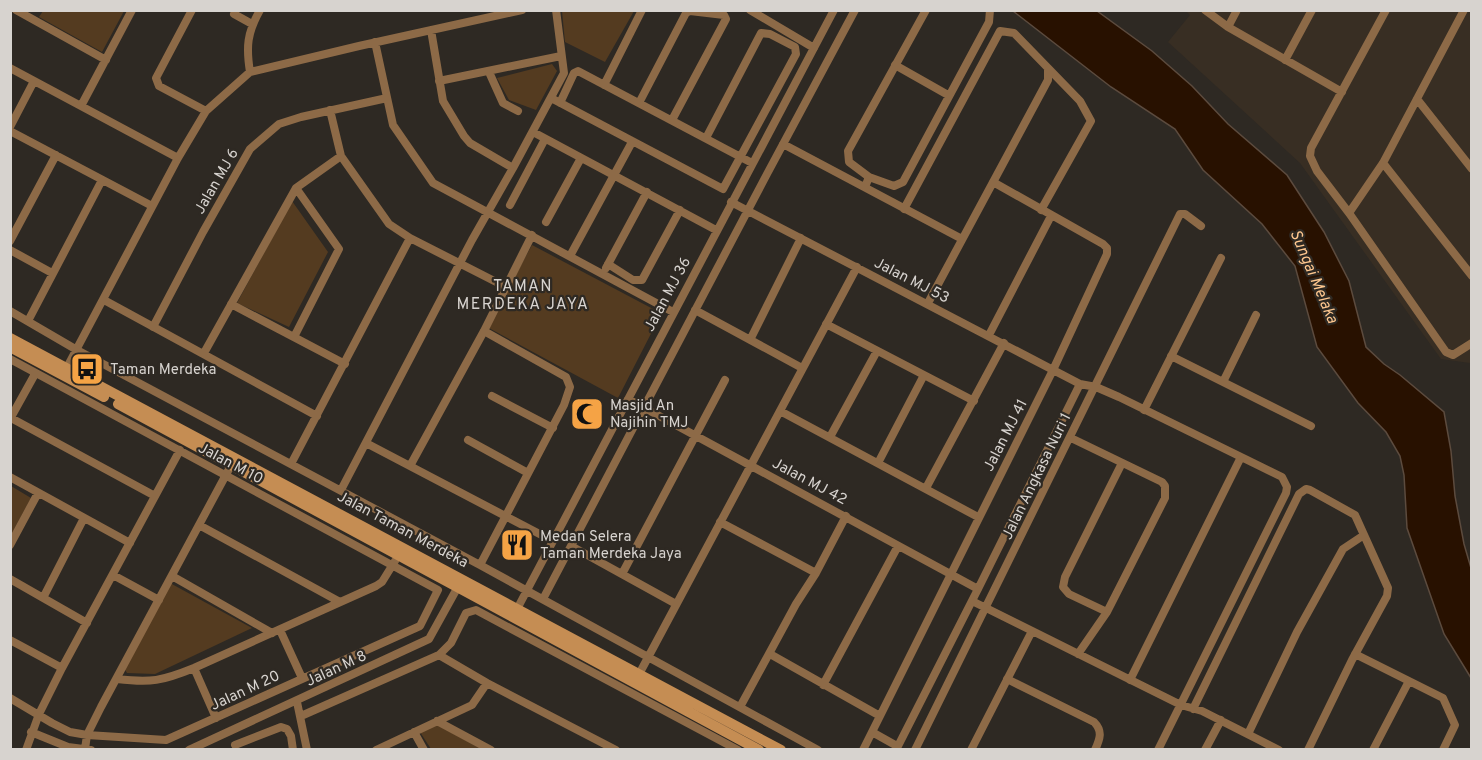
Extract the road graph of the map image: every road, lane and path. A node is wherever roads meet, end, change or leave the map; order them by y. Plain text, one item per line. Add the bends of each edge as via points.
1 (16, 10) edge
2 (132, 10) edge
3 (192, 10) edge
4 (260, 10) edge
5 (522, 10) edge
6 (556, 10) edge
7 (642, 10) edge
8 (750, 10) edge
9 (834, 10) edge
10 (855, 10) edge
11 (926, 10) edge
12 (990, 10) edge
13 (1205, 10) edge
14 (1237, 10) edge
15 (1312, 10) edge
16 (1386, 10) edge
17 (1464, 10) edge
18 (234, 14) dead end
19 (252, 24) junction
20 (1228, 27) junction
21 (431, 30) junction
22 (375, 42) junction
23 (814, 48) junction
24 (561, 56) junction
25 (106, 60) junction
26 (1285, 60) junction
27 (895, 65) junction
28 (10, 68) edge
29 (1048, 68) junction
30 (250, 72) junction
31 (489, 72) junction
32 (34, 81) junction
33 (439, 81) junction
34 (604, 85) junction
35 (1342, 92) junction
36 (948, 95) junction
37 (387, 98) junction
38 (551, 98) junction
39 (1417, 99) junction
40 (560, 103) junction
41 (639, 103) junction
42 (81, 106) junction
43 (330, 110) junction
44 (206, 111) junction
45 (518, 111) dead end
46 (672, 120) junction
47 (10, 129) edge
48 (533, 132) junction
49 (706, 138) junction
50 (545, 139) junction
51 (632, 142) junction
52 (783, 144) junction
53 (56, 155) junction
54 (341, 156) junction
55 (740, 156) junction
56 (178, 158) junction
57 (581, 158) junction
58 (752, 163) junction
59 (1383, 163) junction
60 (513, 168) junction
61 (1472, 169) edge
62 (614, 175) junction
63 (869, 177) junction
64 (102, 180) junction
65 (993, 182) junction
66 (865, 187) junction
67 (296, 188) junction
68 (647, 192) junction
69 (731, 202) junction
70 (510, 205) dead end
71 (152, 206) junction
72 (904, 209) junction
73 (680, 210) junction
74 (748, 210) junction
75 (1041, 210) junction
76 (488, 211) junction
77 (1349, 213) junction
78 (1051, 216) junction
79 (546, 222) dead end
80 (1201, 226) dead end
81 (716, 230) junction
82 (532, 235) junction
83 (410, 238) junction
84 (801, 238) junction
85 (962, 239) junction
86 (10, 241) edge
87 (10, 250) edge
88 (570, 256) junction
89 (1221, 258) dead end
90 (460, 263) junction
91 (608, 264) junction
92 (857, 267) junction
93 (52, 273) junction
94 (603, 274) junction
95 (1472, 276) edge
96 (506, 287) junction
97 (104, 300) junction
98 (928, 303) junction
99 (231, 304) junction
100 (695, 310) junction
101 (10, 311) edge
102 (673, 312) junction
103 (1256, 315) dead end
104 (28, 321) junction
105 (826, 324) junction
106 (153, 327) junction
107 (484, 331) junction
108 (989, 335) junction
109 (294, 337) junction
110 (10, 338) edge
111 (750, 340) junction
112 (1004, 343) junction
113 (1472, 343) edge
114 (10, 347) edge
115 (77, 350) junction
116 (877, 351) junction
117 (204, 353) junction
118 (1171, 356) junction
119 (10, 359) edge
120 (345, 364) junction
121 (802, 368) junction
122 (1053, 370) junction
123 (65, 371) junction
124 (35, 374) junction
125 (924, 375) junction
126 (725, 380) dead end
127 (1223, 382) junction
128 (1080, 384) junction
129 (1096, 387) junction
130 (492, 396) dead end
131 (628, 399) junction
132 (974, 400) junction
133 (644, 408) junction
134 (1144, 410) junction
135 (780, 411) junction
136 (317, 416) junction
137 (11, 418) edge
138 (1311, 426) dead end
139 (553, 428) junction
140 (696, 436) junction
141 (830, 437) junction
142 (1071, 438) junction
143 (468, 440) dead end
144 (366, 443) junction
145 (180, 450) junction
146 (1241, 457) junction
147 (233, 461) junction
148 (878, 463) junction
149 (1122, 463) junction
150 (291, 464) junction
151 (751, 465) junction
152 (410, 466) junction
153 (528, 473) junction
154 (226, 475) junction
155 (10, 477) edge
156 (926, 488) junction
157 (341, 490) junction
158 (38, 493) junction
159 (155, 496) junction
160 (846, 516) junction
161 (507, 517) junction
162 (978, 517) junction
163 (84, 519) junction
164 (720, 522) junction
165 (199, 525) junction
166 (1364, 535) junction
167 (553, 541) junction
168 (130, 543) junction
169 (10, 545) edge
170 (571, 546) junction
171 (898, 546) junction
172 (396, 560) junction
173 (480, 565) junction
174 (816, 573) junction
175 (622, 574) junction
176 (113, 575) junction
177 (950, 575) junction
178 (172, 576) junction
179 (10, 579) edge
180 (460, 583) junction
181 (978, 589) junction
182 (438, 590) joint
183 (526, 590) junction
184 (44, 598) junction
185 (543, 599) junction
186 (159, 600) junction
187 (972, 601) junction
188 (340, 602) junction
189 (676, 604) junction
190 (986, 608) junction
191 (515, 612) junction
192 (1107, 612) junction
193 (87, 623) junction
194 (276, 631) junction
195 (1032, 631) junction
196 (10, 640) edge
197 (770, 654) junction
198 (1078, 654) junction
199 (1355, 654) junction
200 (440, 655) junction
201 (648, 656) junction
202 (62, 668) junction
203 (194, 668) junction
204 (302, 678) junction
205 (637, 678) junction
206 (117, 679) junction
207 (1007, 679) junction
208 (1130, 680) junction
209 (1409, 681) junction
210 (487, 683) junction
211 (823, 685) junction
212 (10, 698) edge
213 (297, 702) junction
214 (1181, 705) junction
215 (740, 707) junction
216 (1193, 709) junction
217 (39, 714) junction
218 (301, 716) junction
219 (880, 716) junction
220 (216, 718) junction
221 (1221, 720) junction
222 (437, 721) junction
223 (232, 730) junction
224 (32, 732) junction
225 (414, 732) junction
226 (872, 732) junction
227 (1248, 734) junction
228 (87, 735) junction
229 (235, 747) edge
230 (605, 747) edge
231 (897, 748) edge
232 (85, 749) edge
233 (26, 750) edge
234 (92, 750) edge
235 (189, 750) edge
236 (293, 750) edge
237 (307, 750) edge
238 (376, 750) edge
239 (424, 750) edge
240 (491, 750) edge
241 (616, 750) edge
242 (738, 750) edge
243 (759, 750) edge
244 (781, 750) edge
245 (819, 750) edge
246 (863, 750) edge
247 (915, 750) edge
248 (971, 750) edge
249 (1095, 750) edge
250 (1158, 750) edge
251 (1205, 750) edge
252 (1279, 750) edge
253 (1308, 750) edge
254 (1373, 750) edge
255 (1443, 750) edge

1 - 25 street
2 - 25 street
3 - 44 street via 156,82
4 - 19 street
5 - 21 street
6 - 24 street
7 - 34 street
8 - 23 street
9 - 23 street, Jalan MJ 36
10 - 52 street
11 - 27 street
12 - 36 street via 989,22
13 - 20 street
14 - 20 street
15 - 26 street
16 - 35 street
17 - 39 street
18 - 19 street
19 - 30 street via 247,48
20 - 26 street
21 - 22 street
21 - 33 street
22 - 30 street
22 - 37 street
23 - 58 street, Jalan MJ 36
24 - 31 street
24 - 38 street via 564,73
25 - 42 street
26 - 35 street
27 - 36 street
27 - 63 street via 848,151 849,162
28 - 32 street
29 - 65 street via 1048,80
29 - 72 street via 1014,33 1000,31
29 - 75 street via 1080,101 1091,121
30 - 44 street
31 - 33 street
31 - 45 street via 503,103
32 - 42 street
32 - 47 street
33 - 60 street via 443,101 464,136
34 - 40 street via 578,71
34 - 41 street
35 - 77 street via 1310,156
36 - 63 street via 903,182 894,186
37 - 43 street, Jalan MJ 6
37 - 76 street via 393,125 433,183
38 - 40 street
38 - 48 street
39 - 59 street
39 - 61 street
40 - 51 street
41 - 46 street
41 - 46 street via 687,13 724,15 726,19
42 - 56 street
43 - 54 street
43 - 106 street, Jalan MJ 6 via 279,124 250,149
44 - 56 street
46 - 49 street
47 - 53 street
48 - 50 street
48 - 60 street
49 - 55 street
49 - 55 street via 761,33 795,46 796,54
50 - 57 street
50 - 70 street
51 - 55 street via 723,189
51 - 62 street
52 - 66 street
52 - 74 street
53 - 64 street
53 - 86 street
54 - 67 street
54 - 83 street via 389,224
55 - 58 street
56 - 71 street
57 - 62 street
57 - 79 street
58 - 69 street, Jalan MJ 36
59 - 77 street
59 - 95 street
60 - 76 street
62 - 68 street
62 - 88 street
63 - 66 street
64 - 71 street
64 - 93 street
65 - 75 street, Jalan MJ 41
65 - 85 street
66 - 72 street
67 - 99 street
67 - 109 street via 339,249
68 - 73 street
68 - 91 street
69 - 74 street, Jalan MJ 53
69 - 81 street, Jalan MJ 36
71 - 97 street
72 - 85 street
73 - 81 street
73 - 91 street via 642,280 633,280
74 - 84 street, Jalan MJ 53
74 - 100 street
75 - 78 street, Jalan MJ 41
76 - 82 street
76 - 90 street
77 - 113 street via 1446,352 1453,355
78 - 108 street
78 - 122 street, Jalan MJ 41 via 1103,244 1107,250
80 - 129 street, Jalan Angkasa Nuri 1 via 1180,214
81 - 102 street, Jalan MJ 36
82 - 88 street
82 - 96 street
83 - 90 street
83 - 120 street
84 - 92 street, Jalan MJ 53
84 - 111 street
85 - 98 street
87 - 93 street
88 - 94 street
89 - 118 street
90 - 96 street
90 - 144 street
91 - 94 street
92 - 98 street, Jalan MJ 53
92 - 105 street
93 - 104 street
94 - 102 street
96 - 107 street
97 - 106 street
97 - 115 street
98 - 108 street, Jalan MJ 53
99 - 109 street
99 - 117 street
100 - 111 street
100 - 133 street
101 - 104 street
102 - 131 street, Jalan MJ 36
103 - 127 street
104 - 115 street
105 - 116 street
105 - 121 street
106 - 117 street
107 - 139 street via 566,377 570,393
107 - 152 street
108 - 112 street, Jalan MJ 53
109 - 120 street
110 - 123 main road, Jalan Taman Merdeka
111 - 121 street
112 - 122 street, Jalan MJ 53
112 - 132 street
114 - 123 main road, Jalan Taman Merdeka
115 - 123 street
115 - 150 street
116 - 125 street
116 - 141 street
117 - 136 street
118 - 127 street
118 - 134 street
119 - 124 street, Jalan M 10
120 - 136 street
121 - 135 street
122 - 128 street, Jalan MJ 53
122 - 162 street, Jalan MJ 41
123 - 147 main road, Jalan Taman Merdeka
124 - 137 street
124 - 145 street, Jalan M 10
125 - 132 street
125 - 148 street
126 - 140 street
127 - 138 street
128 - 129 street, Jalan MJ 53
128 - 181 street
129 - 134 street, Jalan MJ 53
129 - 142 street, Jalan Angkasa Nuri 1
130 - 139 street
131 - 133 street, Jalan MJ 42
131 - 167 street, Jalan MJ 36
132 - 156 street
133 - 140 street, Jalan MJ 42
133 - 170 street
134 - 146 street, Jalan MJ 53
135 - 141 street
135 - 151 street
136 - 150 street
137 - 159 street
139 - 153 street
140 - 151 street, Jalan MJ 42
140 - 175 street
141 - 148 street
142 - 149 street
142 - 190 street, Jalan Angkasa Nuri 1
143 - 153 street
144 - 152 street
144 - 157 street
145 - 154 street, Jalan M 10
145 - 159 street
146 - 208 street
146 - 214 street, Jalan MJ 53 via 1282,477 1286,493
147 - 154 street
147 - 172 main road, Jalan Taman Merdeka
147 - 180 main road, Jalan Taman Merdeka
148 - 156 street
149 - 192 street via 1063,587 1069,594
149 - 192 street via 1162,482 1166,492
150 - 157 street
151 - 160 street, Jalan MJ 42
151 - 164 street
152 - 161 street
153 - 161 street
154 - 165 street
154 - 172 street, Jalan M 10
155 - 158 street
156 - 162 street
157 - 173 street
158 - 163 street
158 - 169 street
159 - 168 street
160 - 171 street, Jalan MJ 42
160 - 174 street
161 - 167 street
161 - 173 street
162 - 177 street, Jalan MJ 41
163 - 168 street
163 - 184 street
164 - 174 street
164 - 189 street
165 - 178 street
165 - 188 street
166 - 199 street via 1388,588
166 - 216 street via 1348,509 1310,490 1299,494
166 - 227 street via 1343,549 1297,632
167 - 183 street, Jalan MJ 36
168 - 176 street
170 - 175 street
170 - 185 street
171 - 177 street, Jalan MJ 42
171 - 211 street
172 - 180 main road, Jalan Taman Merdeka
172 - 182 street, Jalan M 10
172 - 188 street via 382,582
173 - 183 street
174 - 197 street
175 - 189 street
176 - 186 street
176 - 193 street
177 - 181 street, Jalan MJ 42
177 - 219 street, Jalan MJ 41
178 - 186 street
178 - 194 street
179 - 184 street
180 - 191 main road, Jalan Taman Merdeka
180 - 213 street, Jalan M 8 via 429,639
181 - 187 street
182 - 204 street, Jalan M 20 via 420,626
183 - 185 street
183 - 191 street, Jalan MJ 36
184 - 193 street
185 - 201 street
186 - 206 street
187 - 190 street
187 - 231 street
188 - 194 street
189 - 201 street
190 - 195 street
190 - 247 street, Jalan Angkasa Nuri 1
191 - 205 main road, Jalan Taman Merdeka
192 - 198 street
193 - 202 street
194 - 203 street
194 - 204 street
195 - 198 street
195 - 207 street
196 - 202 street
197 - 211 street
197 - 215 street
198 - 208 street
199 - 209 street
199 - 253 street
200 - 210 street
200 - 218 street
200 - 242 street via 451,643 466,613 476,610
201 - 205 street
201 - 215 street
202 - 217 street
203 - 206 street via 152,682
203 - 220 street
204 - 220 street, Jalan M 20
205 - 243 main road, Jalan Taman Merdeka
205 - 244 main road, Jalan Taman Merdeka
206 - 228 street
207 - 248 street
207 - 249 street via 1094,722 1100,732
208 - 214 street
209 - 254 street
209 - 255 street via 1439,695 1448,705 1455,725
210 - 222 street via 472,705
210 - 230 street
211 - 219 street
212 - 217 street, Jalan M 20
213 - 218 street
213 - 223 street, Jalan M 8
214 - 216 street
214 - 250 street, Jalan MJ 53
215 - 245 street
216 - 221 street
217 - 224 street
217 - 228 street, Jalan M 20 via 61,728
218 - 237 street
219 - 226 street, Jalan MJ 41
220 - 228 street, Jalan M 20 via 166,740
221 - 227 street
221 - 251 street
222 - 225 street
222 - 240 street
223 - 229 street
223 - 235 street, Jalan M 8
224 - 232 street via 58,744
224 - 233 street
225 - 238 street
225 - 239 street
226 - 231 street
226 - 246 street, Jalan MJ 41
227 - 252 street
228 - 232 street
229 - 236 street via 281,727 287,729
230 - 241 street
232 - 234 street

